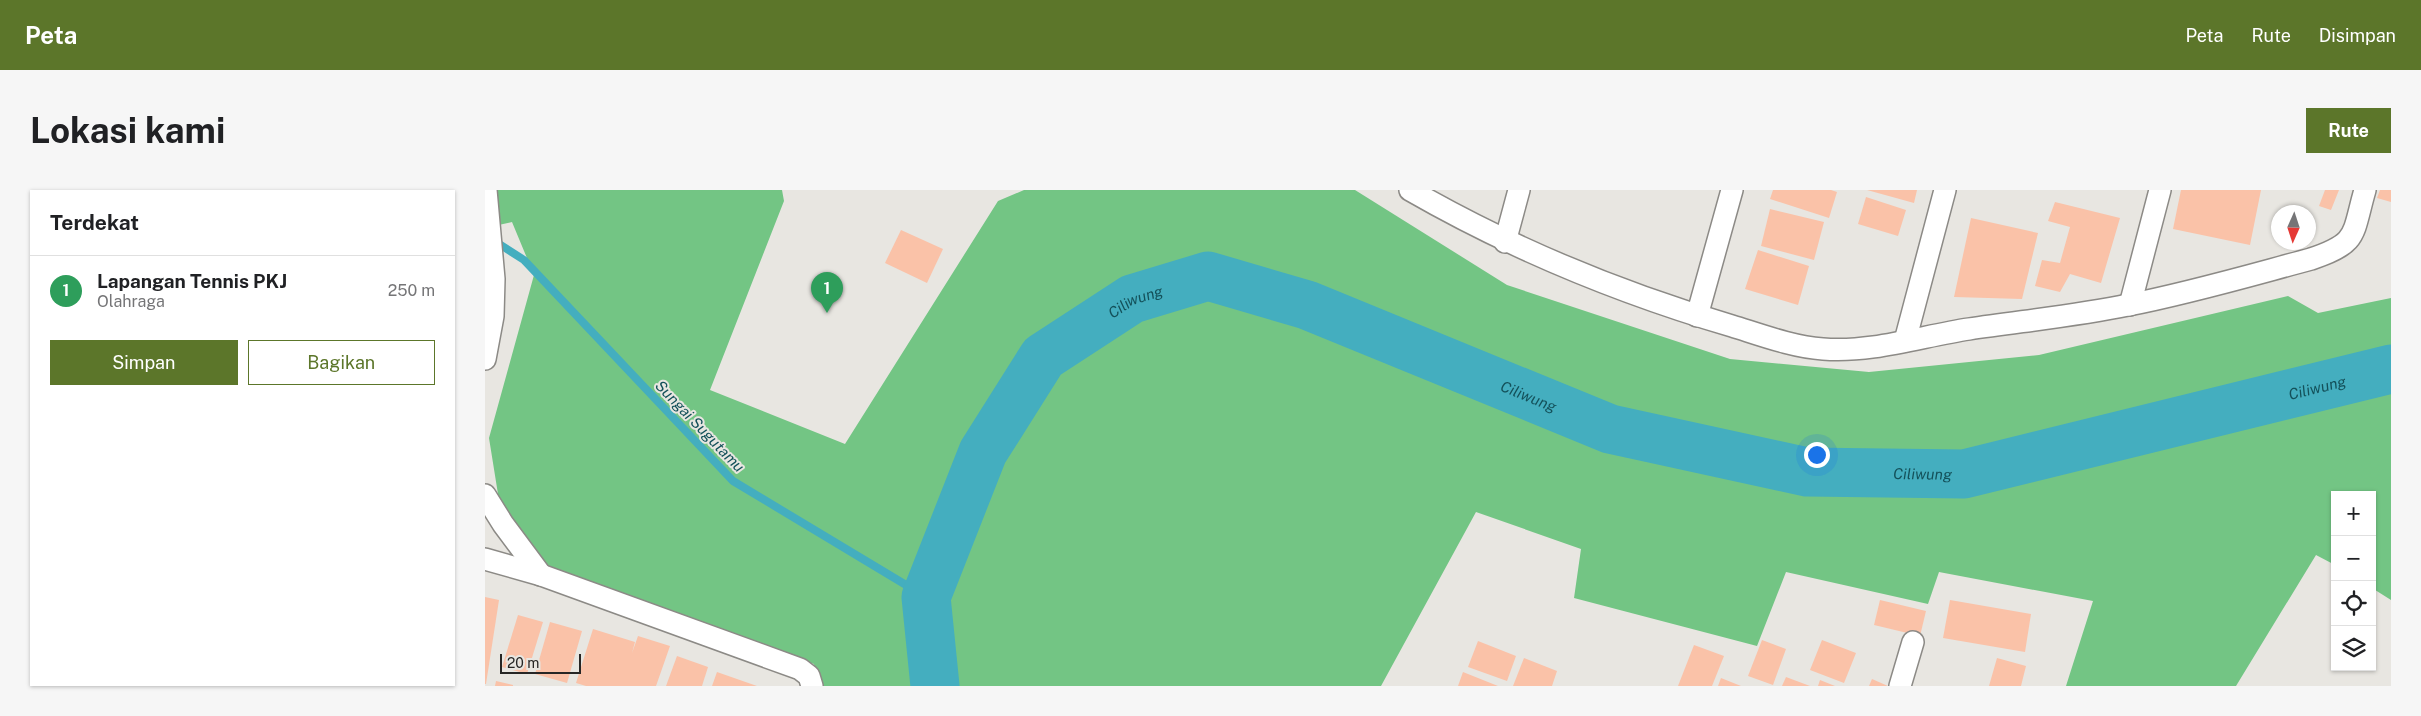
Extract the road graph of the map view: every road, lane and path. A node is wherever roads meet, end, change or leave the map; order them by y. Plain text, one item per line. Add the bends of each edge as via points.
1 (485, 190) edge
2 (1410, 190) edge
3 (1519, 190) edge
4 (1732, 190) edge
5 (1945, 190) edge
6 (2160, 190) edge
7 (2365, 190) edge
8 (1505, 242) junction
9 (490, 278) edge
10 (2129, 305) junction
11 (1697, 316) junction
12 (1905, 341) junction
13 (485, 359) edge
14 (485, 495) edge
15 (485, 559) edge
16 (541, 575) junction
17 (1913, 642) dead end
18 (812, 686) edge
19 (1900, 686) edge

1 - 9 street via 492,250
2 - 8 street
3 - 8 street
4 - 11 street
5 - 12 street
6 - 10 street
7 - 10 street via 2352,234 2347,244 2337,250
8 - 11 street
9 - 13 street via 493,316
10 - 12 street
11 - 12 street via 1823,350
14 - 16 street
15 - 16 street
16 - 18 street via 800,669 809,676
17 - 19 street

